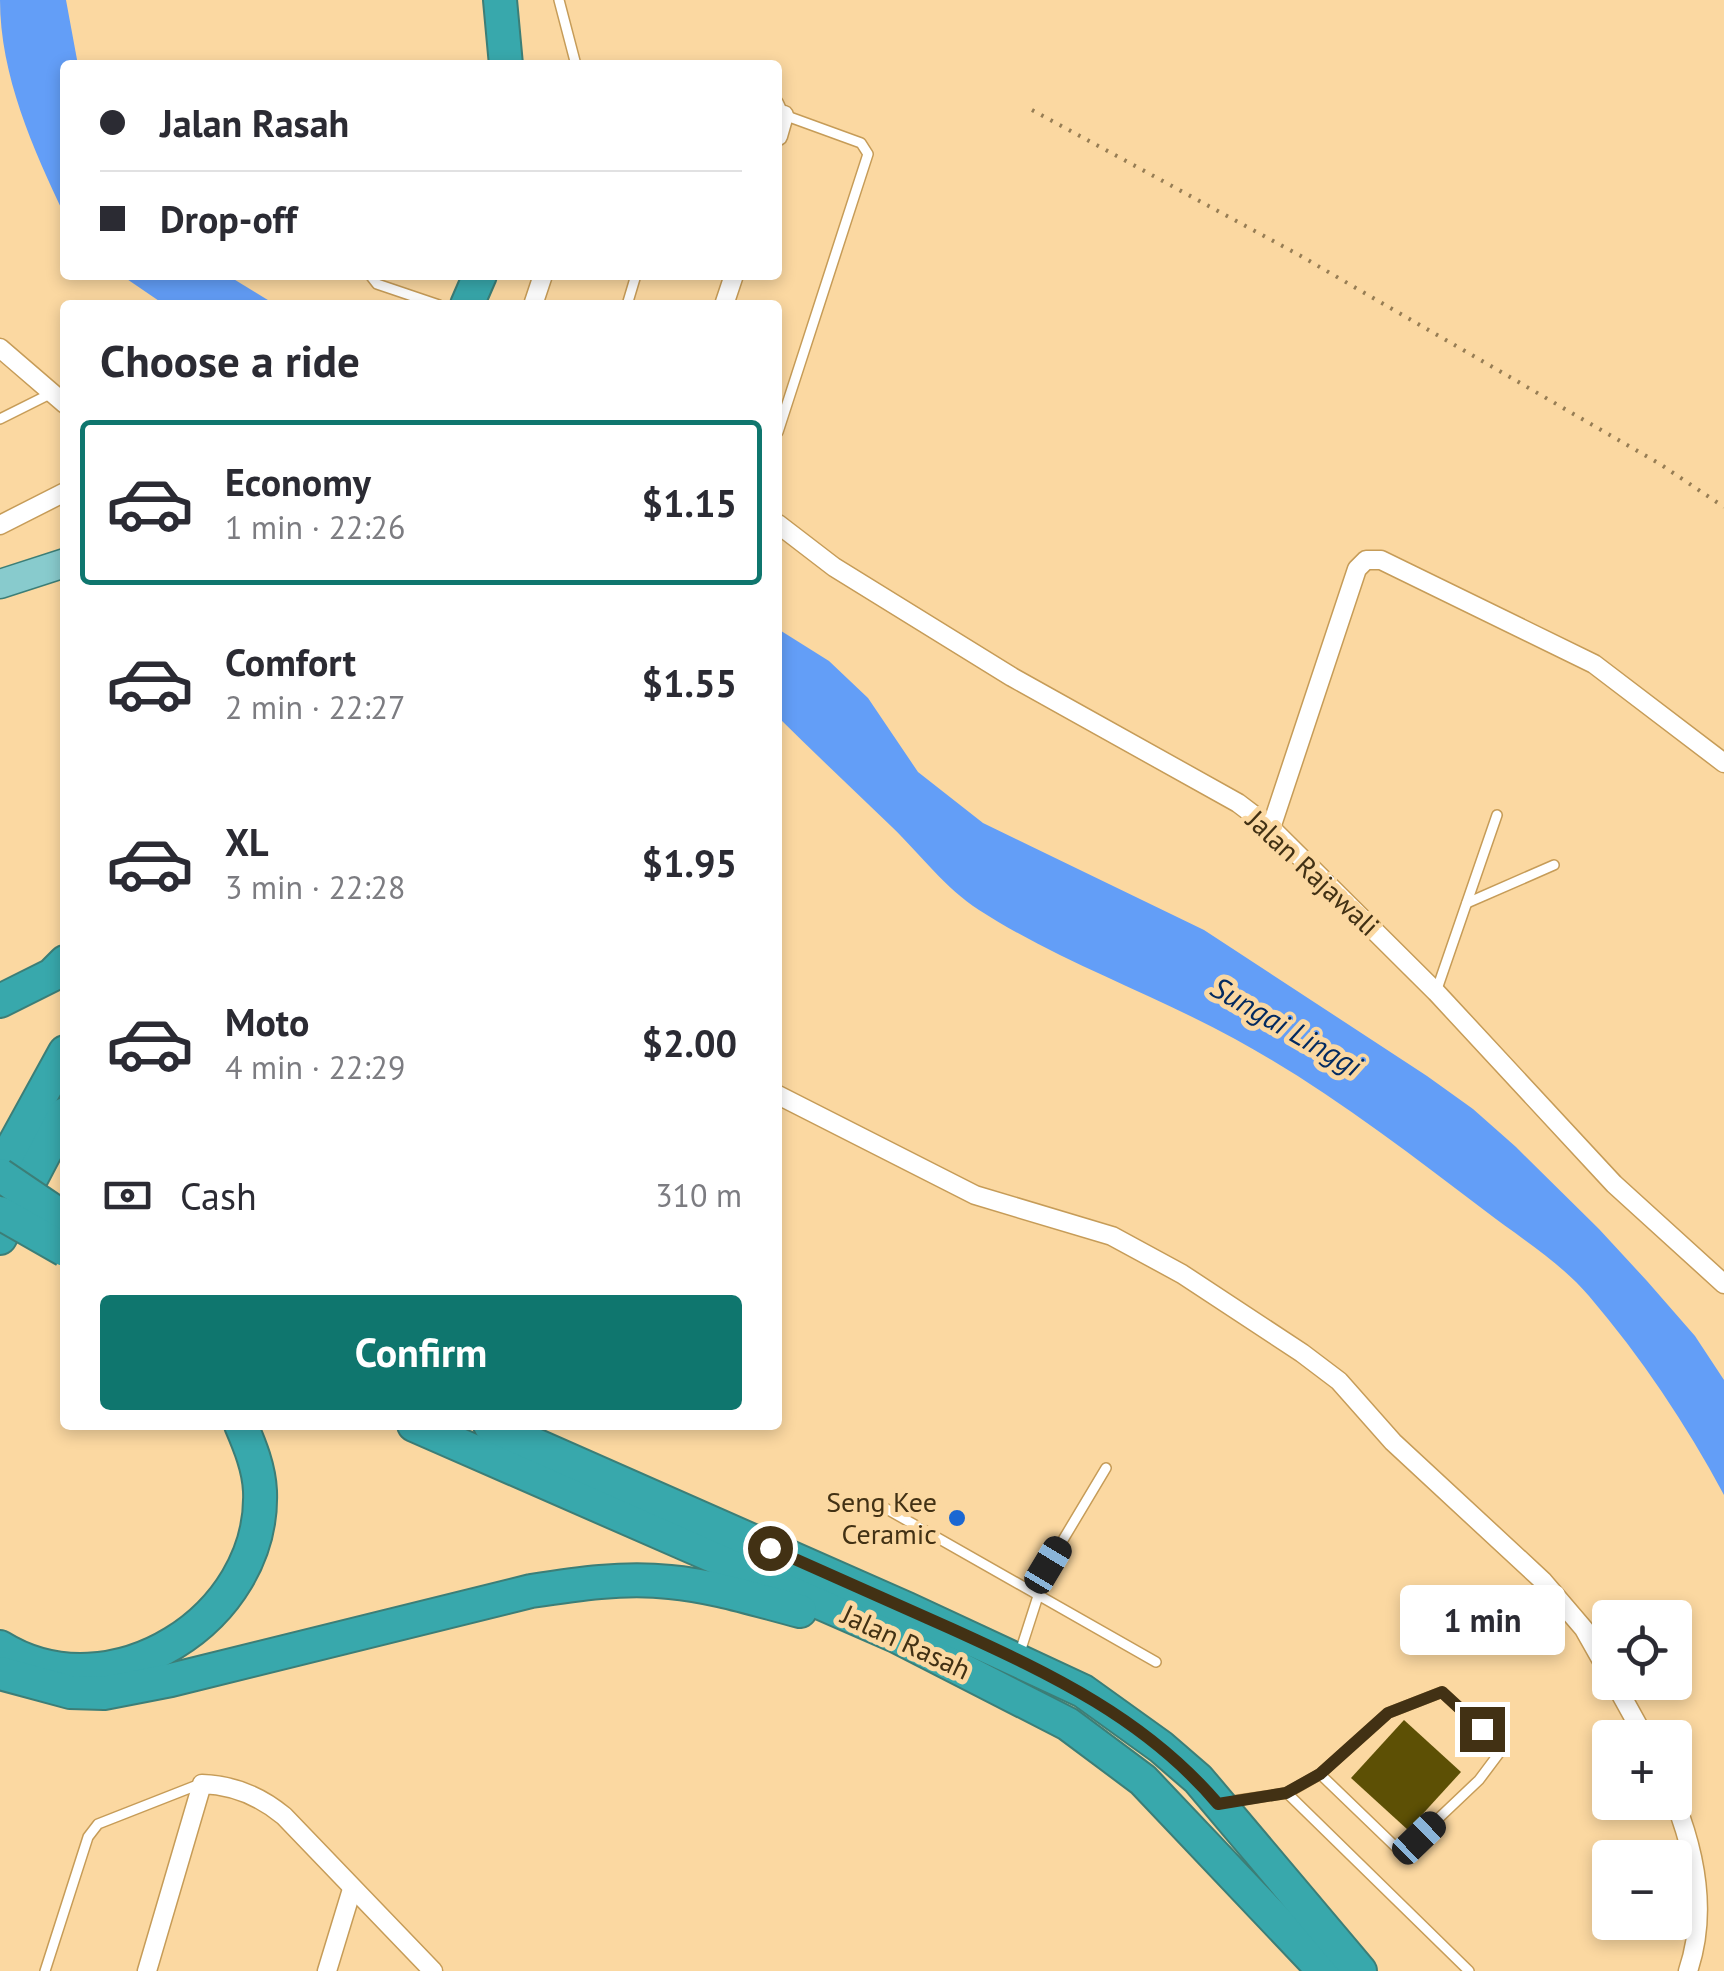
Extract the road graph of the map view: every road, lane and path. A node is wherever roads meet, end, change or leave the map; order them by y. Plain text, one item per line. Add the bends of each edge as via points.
1 (500, 0) edge
2 (559, 0) edge
3 (506, 60) edge
4 (575, 60) edge
5 (782, 109) edge
6 (1032, 110) dead end
7 (374, 280) edge
8 (424, 300) edge
9 (0, 348) edge
10 (58, 398) edge
11 (0, 420) edge
12 (782, 420) edge
13 (60, 495) edge
14 (1724, 507) edge
15 (0, 525) edge
16 (782, 527) edge
17 (60, 565) edge
18 (0, 584) edge
19 (1724, 762) edge
20 (1497, 815) dead end
21 (1271, 828) junction
22 (1554, 866) dead end
23 (1466, 903) junction
24 (60, 967) edge
25 (1436, 992) junction
26 (0, 1001) edge
27 (60, 1061) edge
28 (782, 1097) edge
29 (60, 1124) edge
30 (0, 1172) edge
31 (0, 1213) edge
32 (60, 1215) edge
33 (0, 1238) edge
34 (60, 1247) edge
35 (1724, 1284) edge
36 (243, 1430) edge
37 (425, 1430) edge
38 (501, 1430) edge
39 (1106, 1468) dead end
40 (885, 1508) dead end
41 (1037, 1596) junction
42 (896, 1636) junction
43 (1592, 1643) edge
44 (0, 1647) edge
45 (1018, 1659) junction
46 (1156, 1662) dead end
47 (0, 1673) edge
48 (1320, 1774) junction
49 (202, 1784) junction
50 (1286, 1793) junction
51 (1218, 1804) junction
52 (1682, 1820) edge
53 (352, 1889) junction
54 (45, 1971) edge
55 (146, 1971) edge
56 (327, 1971) edge
57 (434, 1971) edge
58 (1324, 1971) edge
59 (1360, 1971) edge
60 (1469, 1971) edge
61 (1688, 1971) edge

1 - 3 highway
2 - 4 lane
5 - 12 lane via 861,143 868,154
6 - 14 path via 1300,255
7 - 8 lane
9 - 10 street
10 - 11 lane
13 - 15 street
16 - 21 street, Jalan Rajawali via 996,667
17 - 18 main road
19 - 21 street via 1594,664 1381,560 1366,560 1357,569
20 - 23 lane
21 - 25 street, Jalan Rajawali
22 - 23 lane
23 - 25 lane
24 - 26 highway
25 - 35 street, Jalan Rajawali via 1614,1184
27 - 30 highway
28 - 43 street via 976,1195 1112,1236 1302,1353 1339,1381 1393,1442 1543,1581
29 - 33 highway
30 - 32 highway, bridge
31 - 34 highway, bridge
36 - 44 highway via 260,1492 256,1528 241,1572 210,1616 174,1645 105,1668 56,1670
37 - 42 highway, Jalan Rasah
38 - 45 highway, Jalan Rasah
39 - 41 lane via 1048,1565
40 - 41 lane
41 - 45 lane
41 - 46 lane
42 - 47 highway via 673,1582 583,1582 104,1693 70,1692
42 - 58 highway, Jalan Rasah via 1068,1724 1143,1780
45 - 51 highway, Jalan Rasah via 1083,1691 1161,1746
48 - 48 lane via 1388,1713 1442,1692 1502,1748 1479,1780 1402,1853
48 - 50 lane
49 - 53 street via 262,1798
49 - 54 lane via 98,1824
49 - 55 street
50 - 51 lane
50 - 60 lane
51 - 59 highway, Jalan Rasah
52 - 61 street via 1698,1878
53 - 56 street
53 - 57 street

